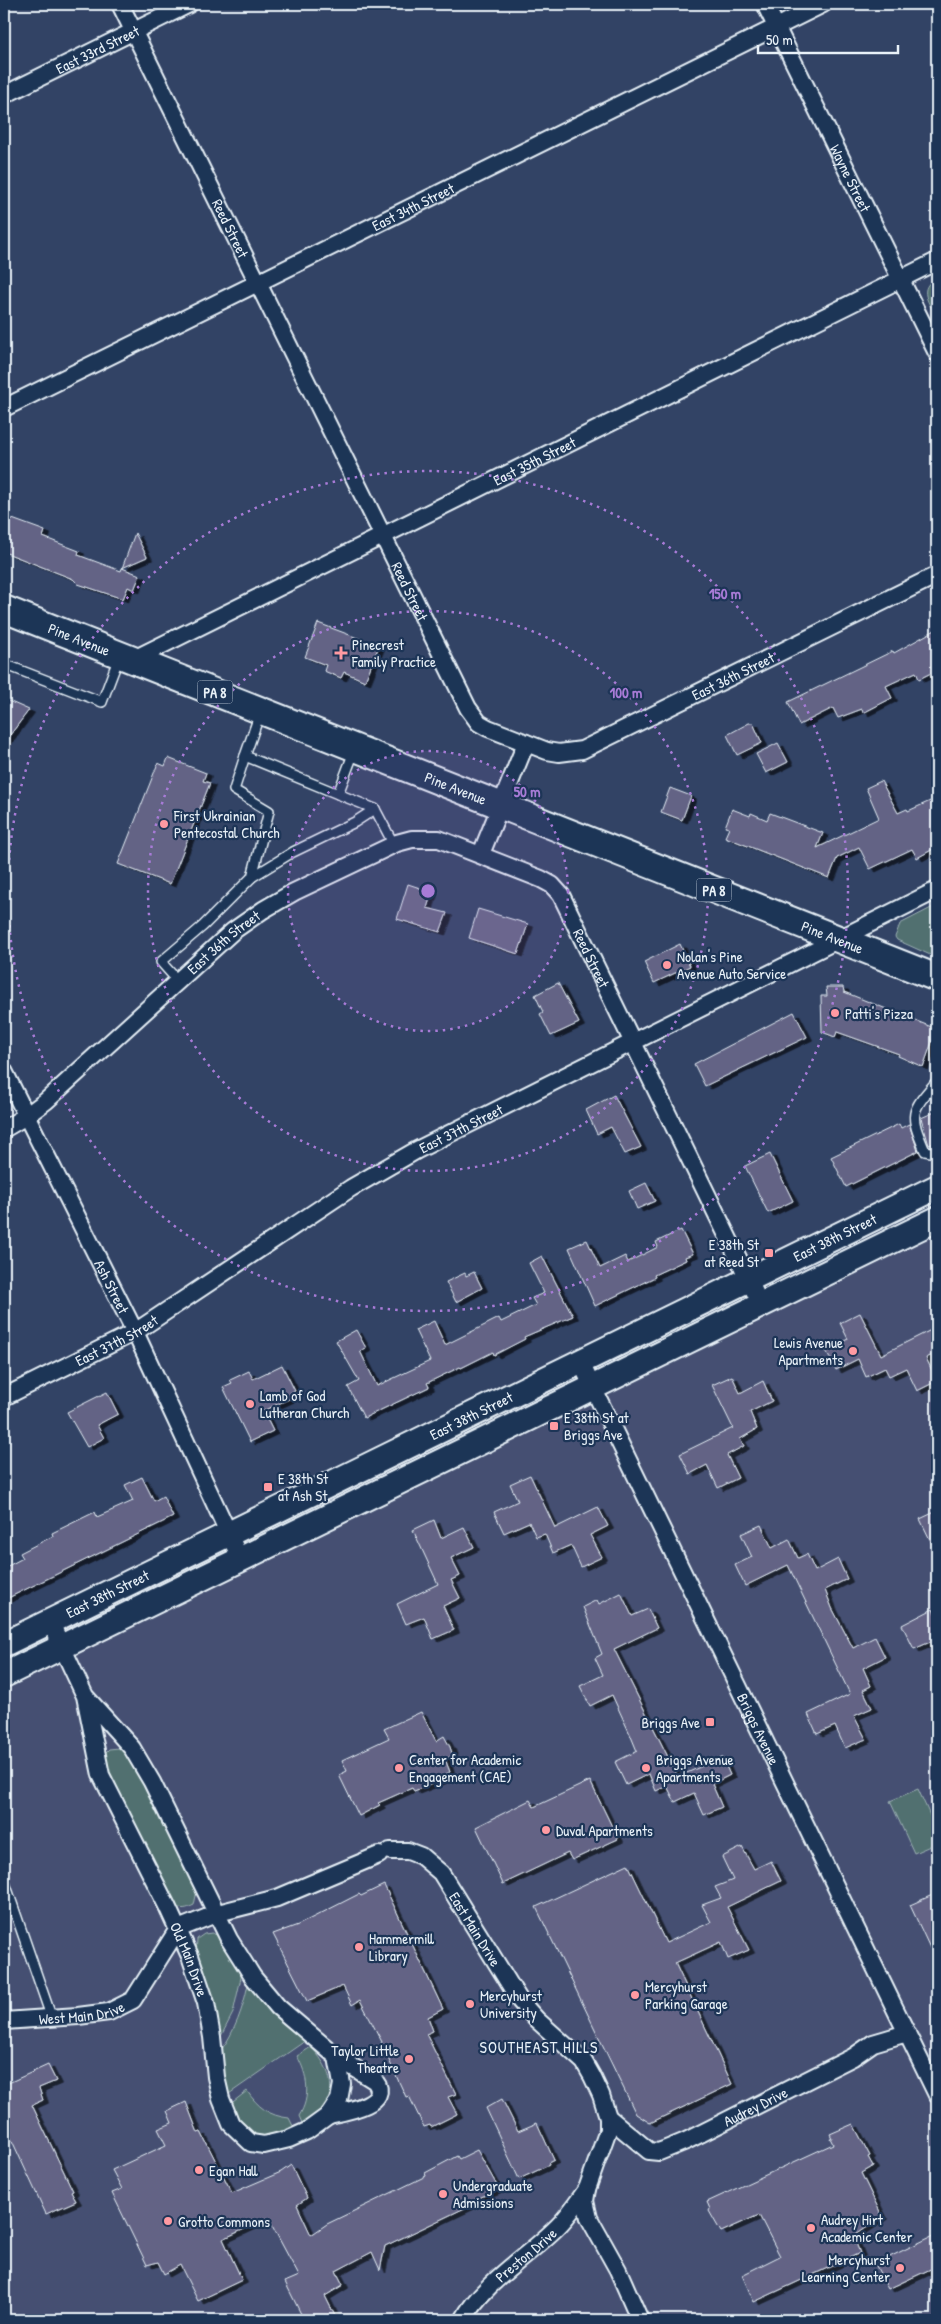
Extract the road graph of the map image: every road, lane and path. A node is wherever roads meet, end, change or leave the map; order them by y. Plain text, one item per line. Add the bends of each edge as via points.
1 (120, 4) edge
2 (189, 4) edge
3 (765, 4) edge
4 (823, 4) edge
5 (776, 27) junction
6 (134, 31) junction
7 (4, 95) edge
8 (937, 261) edge
9 (901, 279) junction
10 (257, 283) junction
11 (937, 353) edge
12 (4, 408) edge
13 (382, 536) junction
14 (937, 575) edge
15 (4, 609) edge
16 (126, 657) junction
17 (4, 664) edge
18 (260, 710) junction
19 (526, 743) junction
20 (356, 748) junction
21 (244, 756) junction
22 (338, 794) junction
23 (501, 806) junction
24 (374, 809) junction
25 (394, 845) junction
26 (481, 854) junction
27 (252, 877) junction
28 (937, 890) edge
29 (839, 939) junction
30 (937, 978) edge
31 (177, 980) junction
32 (633, 1041) junction
33 (4, 1071) edge
34 (937, 1081) edge
35 (26, 1116) junction
36 (4, 1129) edge
37 (937, 1153) edge
38 (932, 1189) edge
39 (937, 1218) edge
40 (749, 1279) junction
41 (761, 1304) junction
42 (135, 1332) junction
43 (580, 1362) junction
44 (592, 1388) junction
45 (4, 1397) edge
46 (228, 1533) junction
47 (240, 1558) junction
48 (50, 1621) junction
49 (4, 1644) edge
50 (62, 1646) junction
51 (4, 1675) edge
52 (85, 1696) junction
53 (4, 1880) edge
54 (218, 1913) junction
55 (178, 1929) junction
56 (51, 2016) junction
57 (4, 2021) edge
58 (907, 2033) junction
59 (337, 2056) junction
60 (937, 2095) edge
61 (329, 2115) junction
62 (608, 2117) junction
63 (587, 2189) junction
64 (463, 2320) edge
65 (640, 2320) edge

1 - 6 street, Reed Street
2 - 6 street, East 33rd Street
3 - 5 street, Wayne Street
4 - 5 street, East 34th Street
5 - 9 street, Wayne Street
5 - 10 street, East 34th Street
6 - 7 street, East 33rd Street
6 - 10 street, Reed Street
8 - 9 street, East 35th Street
9 - 11 street, Wayne Street
9 - 13 street, East 35th Street
10 - 12 street, East 34th Street
10 - 13 street, Reed Street
13 - 16 street, East 35th Street
13 - 19 street, Reed Street via 472,716 488,728
14 - 19 street, East 36th Street via 582,750 559,754
15 - 16 main road, Pine Avenue / PA 8
16 - 17 lane via 102,702
16 - 18 main road, Pine Avenue / PA 8
18 - 20 main road, Pine Avenue / PA 8
18 - 21 lane
19 - 23 street
20 - 22 lane
20 - 23 main road, Pine Avenue / PA 8
21 - 22 lane
21 - 27 lane via 234,790 269,811
22 - 24 lane
23 - 26 street
23 - 29 main road, Pine Avenue / PA 8
24 - 25 lane
24 - 27 lane
25 - 26 street, East 36th Street via 412,839 439,839
25 - 31 street, East 36th Street via 263,910 233,931
26 - 32 street, Reed Street via 541,879 561,895
27 - 31 lane via 161,962
28 - 29 street, East 37th Street
29 - 30 main road, Pine Avenue / PA 8
29 - 32 street, East 37th Street
31 - 35 street, East 36th Street
32 - 40 street, Reed Street
32 - 42 street, East 37th Street via 351,1188
33 - 35 street, Ash Street
34 - 37 lane via 921,1100 913,1123 925,1151
35 - 36 street, East 36th Street
35 - 42 street, Ash Street
38 - 39 street
38 - 40 main road, East 38th Street
39 - 41 main road, East 38th Street
40 - 41 street, Reed Street
40 - 43 main road, East 38th Street
41 - 44 main road, East 38th Street
42 - 45 street, East 37th Street
42 - 46 street, Ash Street
43 - 44 street, Briggs Avenue
43 - 46 main road, East 38th Street
44 - 47 main road, East 38th Street
44 - 58 street, Briggs Avenue
46 - 47 street, Ash Street
46 - 48 main road, East 38th Street
47 - 50 main road, East 38th Street
48 - 49 main road, East 38th Street
48 - 50 street, Old Main Drive
50 - 51 main road, East 38th Street
50 - 52 street, Old Main Drive
52 - 54 street, Old Main Drive via 132,1748
52 - 55 street, Old Main Drive via 101,1775
53 - 56 lane
54 - 55 street, East Main Drive
54 - 59 street, Old Main Drive via 248,1968 272,2000
54 - 62 street, East Main Drive via 277,1898 384,1853 399,1850 421,1856 440,1873 520,2000 537,2020 584,2062
55 - 56 street, West Main Drive via 133,2000 109,2012
55 - 61 street, Old Main Drive via 206,2003 216,2077 231,2124 251,2143 264,2145 307,2131
56 - 57 street, West Main Drive
58 - 60 street, Briggs Avenue
58 - 62 street, Audrey Drive via 873,2043 853,2058 686,2142 658,2152 649,2150
59 - 61 street, Old Main Drive via 342,2084 339,2100
59 - 61 street, Old Main Drive via 375,2082 379,2092 371,2103
62 - 63 street, East Main Drive via 606,2141
63 - 64 street, Preston Drive via 562,2222 503,2275
63 - 65 street, East Main Drive via 585,2201 589,2218 618,2270

